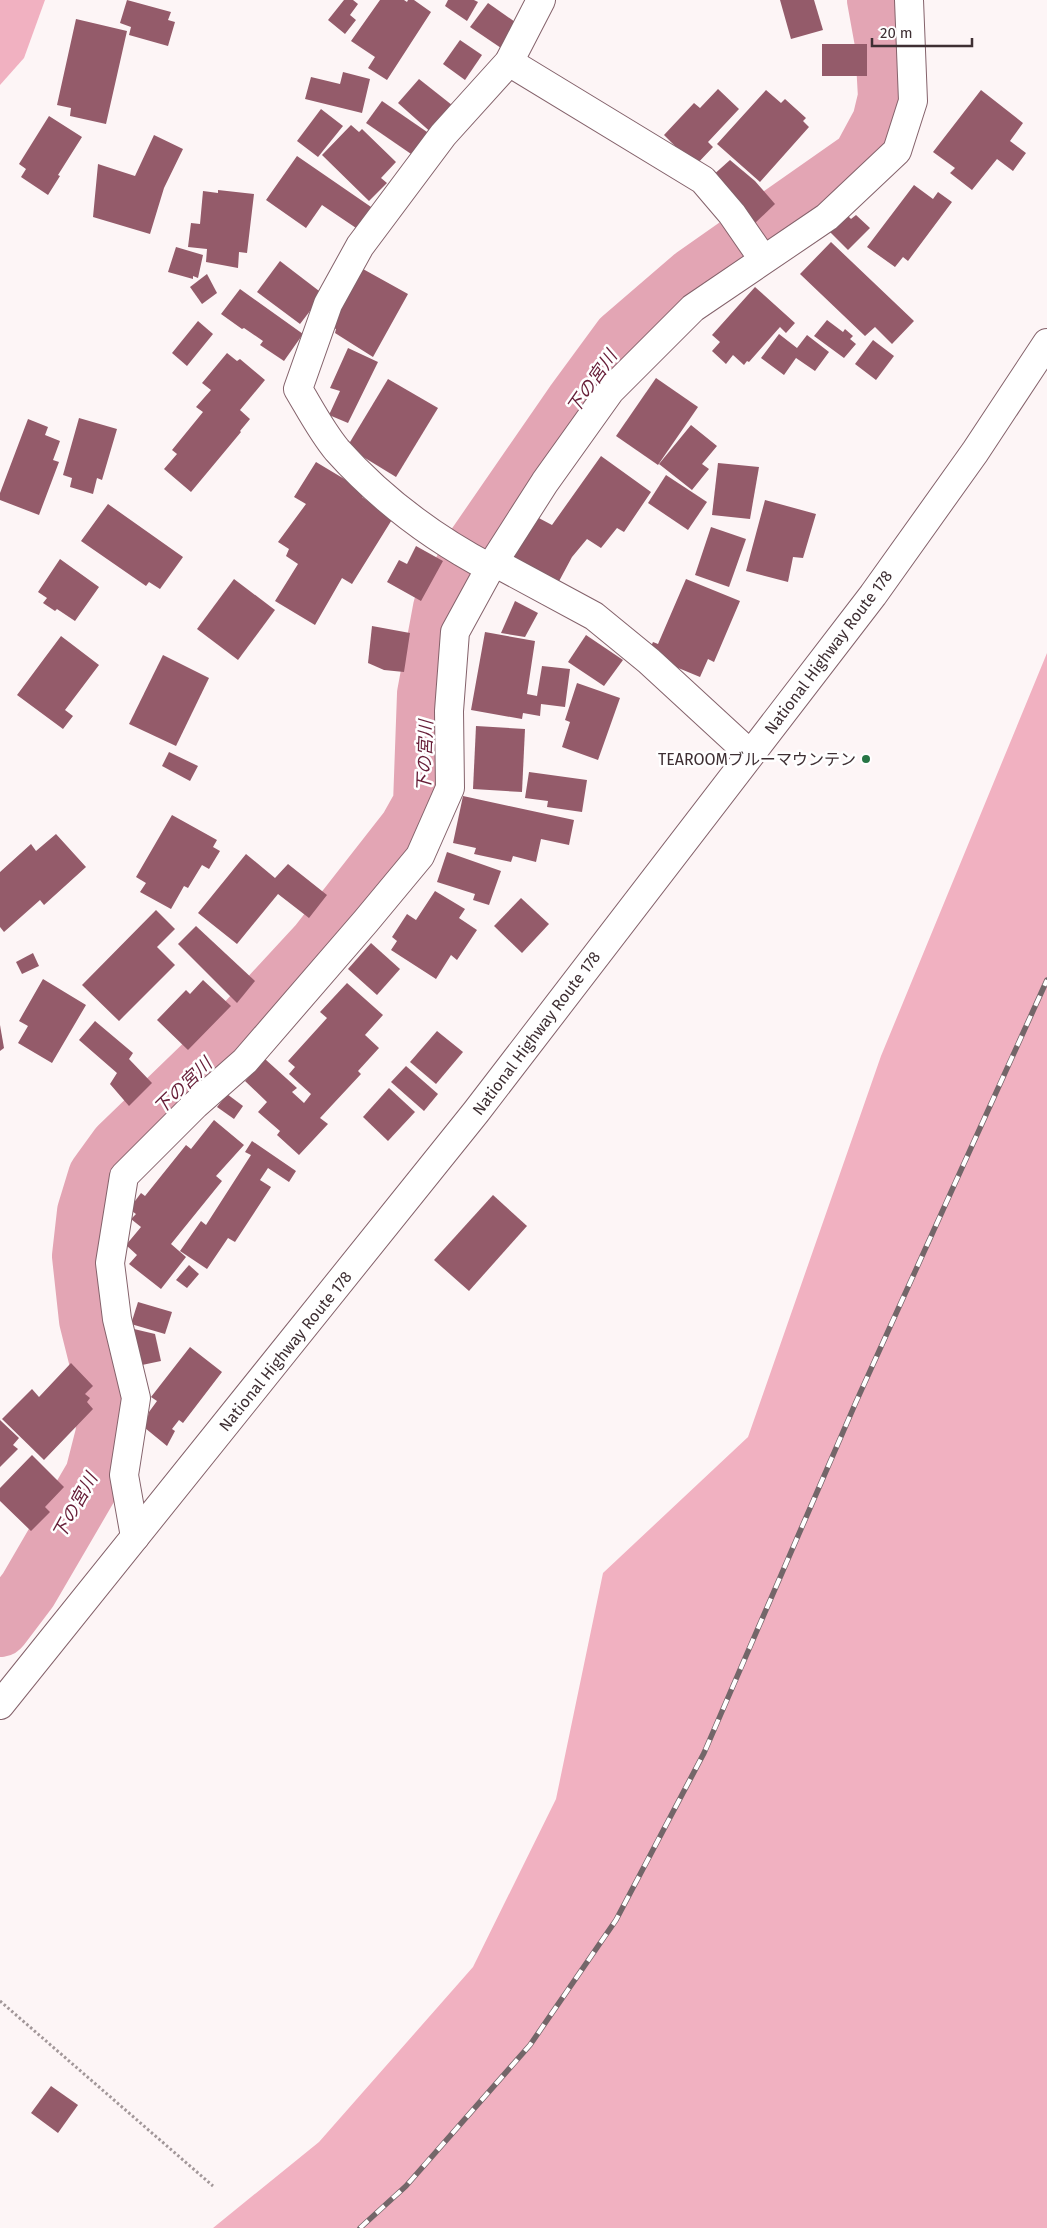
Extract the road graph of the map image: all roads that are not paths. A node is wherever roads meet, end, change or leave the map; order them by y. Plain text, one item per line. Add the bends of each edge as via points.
1 (541, 0) edge
2 (909, 0) edge
3 (509, 62) junction
4 (763, 259) junction
5 (1047, 342) edge
6 (492, 565) junction
7 (750, 754) junction
8 (135, 1536) junction
9 (0, 1705) edge

1 - 3 main road
2 - 4 main road via 913,101 897,151 827,217
3 - 4 main road via 703,180 732,214
3 - 6 main road via 443,135 360,246 328,304 298,389 336,449 393,504 455,549
4 - 6 main road via 693,308 610,391 545,482
5 - 7 main road, National Highway Route 178 via 975,452 879,587
6 - 7 main road via 594,616 649,661
6 - 8 main road via 455,632 449,711 450,788 420,856 245,1061 195,1105 124,1176 110,1263 117,1318 136,1398 124,1475
7 - 8 main road, National Highway Route 178 via 476,1112
8 - 9 main road, National Highway Route 178

